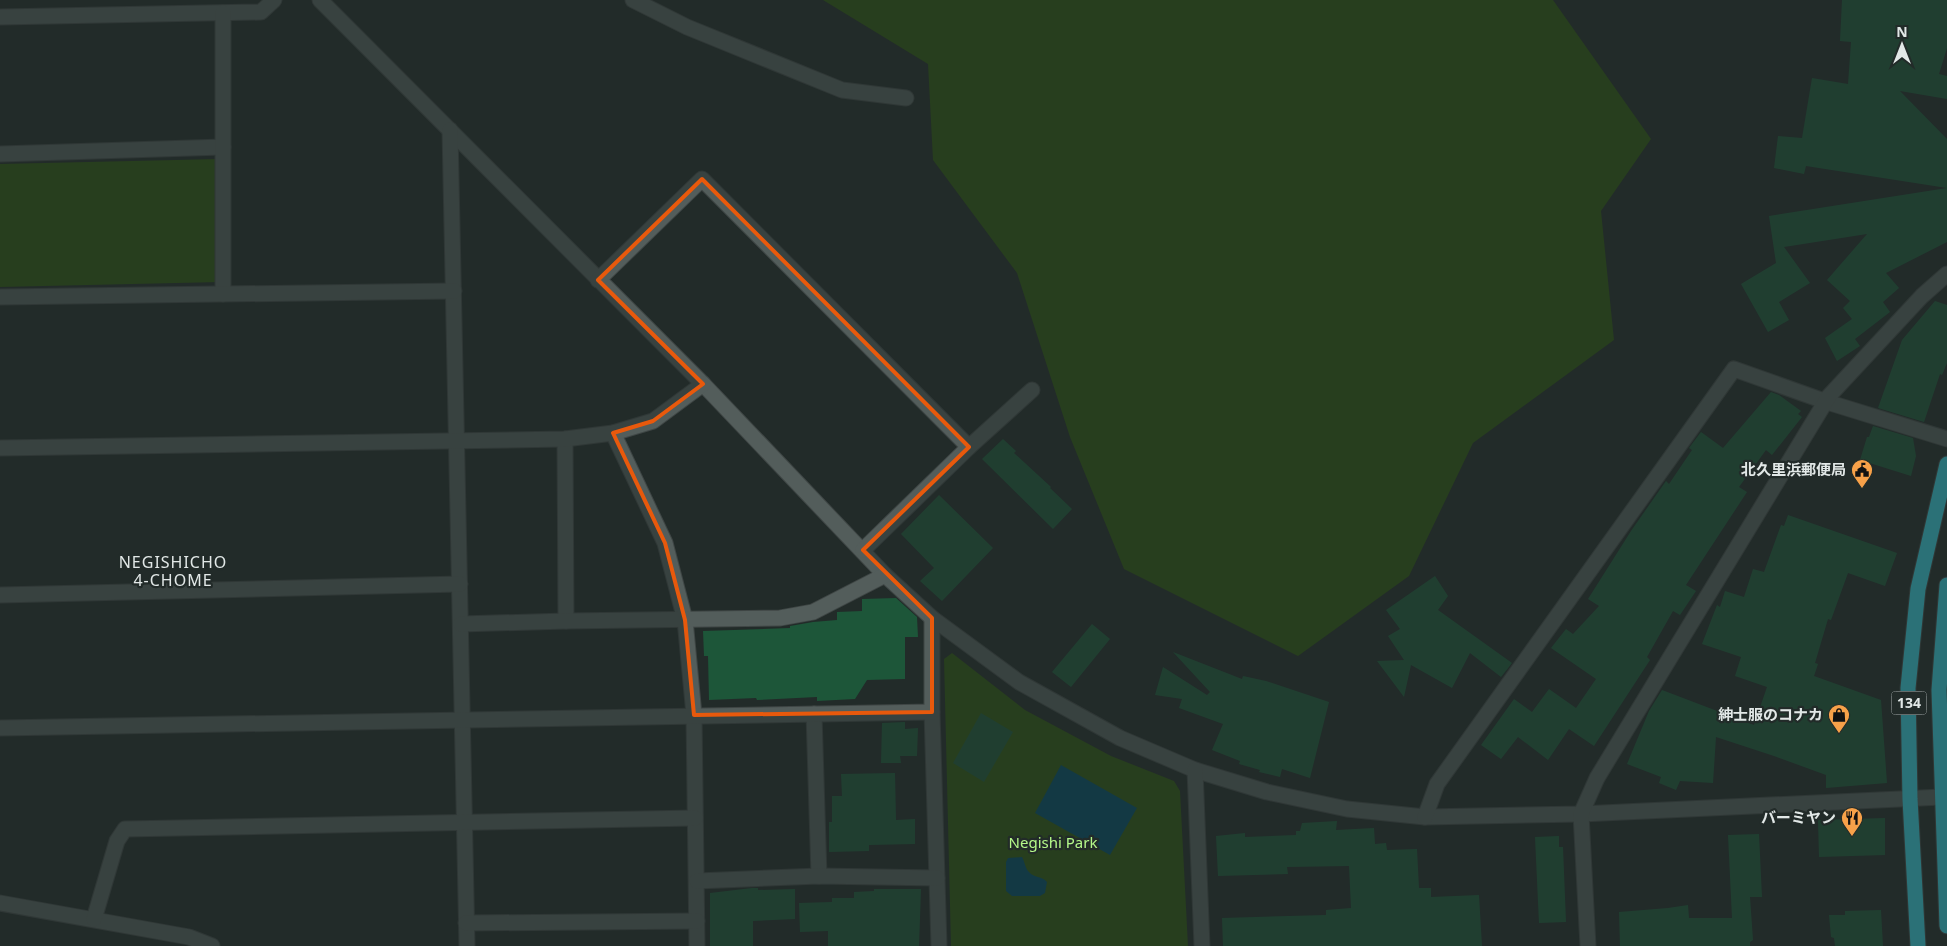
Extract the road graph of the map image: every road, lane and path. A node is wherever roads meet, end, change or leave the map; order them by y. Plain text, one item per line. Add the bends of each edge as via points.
1 (274, 0) edge
2 (320, 0) edge
3 (633, 0) edge
4 (223, 13) junction
5 (0, 17) edge
6 (906, 98) dead end
7 (450, 130) junction
8 (223, 147) junction
9 (0, 154) edge
10 (1947, 274) edge
11 (598, 280) junction
12 (454, 291) junction
13 (223, 294) junction
14 (0, 297) edge
15 (703, 384) junction
16 (1032, 390) dead end
17 (1827, 402) junction
18 (613, 433) junction
19 (565, 439) junction
20 (1947, 439) edge
21 (457, 442) junction
22 (969, 446) junction
23 (0, 448) edge
24 (1947, 464) edge
25 (863, 550) junction
26 (885, 575) junction
27 (460, 584) junction
28 (1947, 585) edge
29 (0, 595) edge
30 (932, 618) junction
31 (685, 620) junction
32 (566, 621) junction
33 (461, 624) junction
34 (932, 712) junction
35 (814, 714) junction
36 (694, 715) junction
37 (463, 719) junction
38 (1944, 723) edge
39 (0, 728) edge
40 (1195, 770) junction
41 (1942, 797) junction
42 (1910, 799) junction
43 (1581, 814) junction
44 (1425, 816) junction
45 (695, 818) junction
46 (463, 822) junction
47 (819, 876) junction
48 (937, 878) junction
49 (696, 881) junction
50 (0, 903) edge
51 (94, 919) junction
52 (696, 921) junction
53 (466, 923) junction
54 (1947, 926) edge
55 (212, 946) edge
56 (467, 946) edge
57 (698, 946) edge
58 (939, 946) edge
59 (1202, 946) edge
60 (1588, 946) edge
61 (1918, 946) edge

1 - 4 street via 261,12
2 - 7 street
3 - 6 street via 686,27 842,90
4 - 5 street
4 - 8 street
7 - 11 street
7 - 12 street
8 - 9 street
8 - 13 street
10 - 17 street via 1922,296 1829,396
11 - 15 street
11 - 22 street via 702,179
12 - 13 street
12 - 21 street
13 - 14 street
15 - 18 street via 653,421
15 - 25 street
16 - 22 street
17 - 20 street
17 - 43 street via 1597,778
17 - 44 street via 1734,369 1437,784
18 - 19 street
18 - 31 street via 665,542
19 - 21 street
19 - 32 street
21 - 23 street
21 - 27 street
22 - 25 street
24 - 42 highway, 134 via 1918,589 1908,688
25 - 26 street
26 - 30 street
26 - 31 street via 813,612 780,618
27 - 29 street
27 - 33 street
28 - 38 highway, 134 via 1939,690
30 - 34 street
30 - 40 street via 1019,682 1120,738
31 - 32 street
31 - 36 street
32 - 33 street
33 - 37 street
34 - 35 street
34 - 48 street
35 - 36 street
35 - 47 street
36 - 37 street
36 - 45 street
37 - 39 street
37 - 46 street
38 - 41 highway, 134
40 - 44 street via 1267,792 1347,809
40 - 59 street
41 - 42 street
41 - 54 highway, 134
42 - 43 street
42 - 61 highway, 134
43 - 44 street
43 - 60 street
45 - 46 street
45 - 49 street
46 - 51 street via 125,829 117,841
46 - 53 street
47 - 48 street
47 - 49 street
48 - 58 street
49 - 52 street
50 - 51 street
51 - 55 street via 189,937
52 - 53 street
52 - 57 street
53 - 56 street

